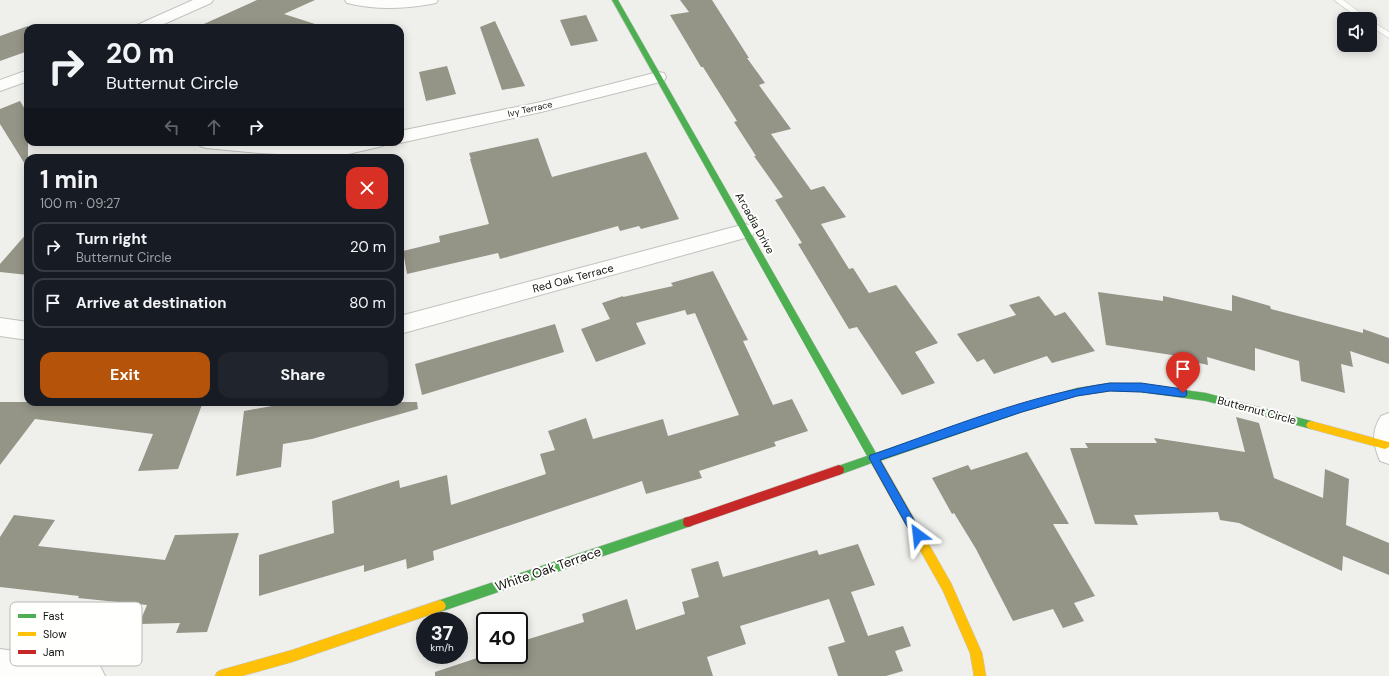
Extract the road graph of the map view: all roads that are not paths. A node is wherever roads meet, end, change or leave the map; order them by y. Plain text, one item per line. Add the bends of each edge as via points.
1 (206, 0) edge
2 (352, 0) edge
3 (431, 0) edge
4 (615, 0) edge
5 (1338, 0) edge
6 (1355, 12) edge
7 (151, 24) edge
8 (1377, 27) edge
9 (1389, 36) edge
10 (24, 77) edge
11 (658, 77) junction
12 (0, 86) edge
13 (404, 136) edge
14 (248, 146) edge
15 (358, 146) edge
16 (745, 231) junction
17 (404, 325) edge
18 (0, 327) edge
19 (24, 330) edge
20 (1388, 440) edge
21 (874, 458) junction
22 (0, 663) edge
23 (10, 664) edge
24 (21, 666) edge
25 (90, 676) edge
26 (221, 676) edge
27 (980, 676) edge

1 - 7 street
2 - 3 street via 380,4
4 - 11 street, Arcadia Drive
5 - 6 lane
8 - 9 lane
10 - 12 street
11 - 13 street, Ivy Terrace via 541,107
11 - 16 street, Arcadia Drive
14 - 15 street via 335,151
16 - 17 street, Red Oak Terrace
16 - 21 street, Arcadia Drive
18 - 19 street
20 - 21 street, Butternut Circle via 1206,397 1141,388 1110,387 1049,399
21 - 26 street, White Oak Terrace via 292,656
21 - 27 street, Arcadia Drive via 947,586 976,653
22 - 23 street
24 - 25 street

